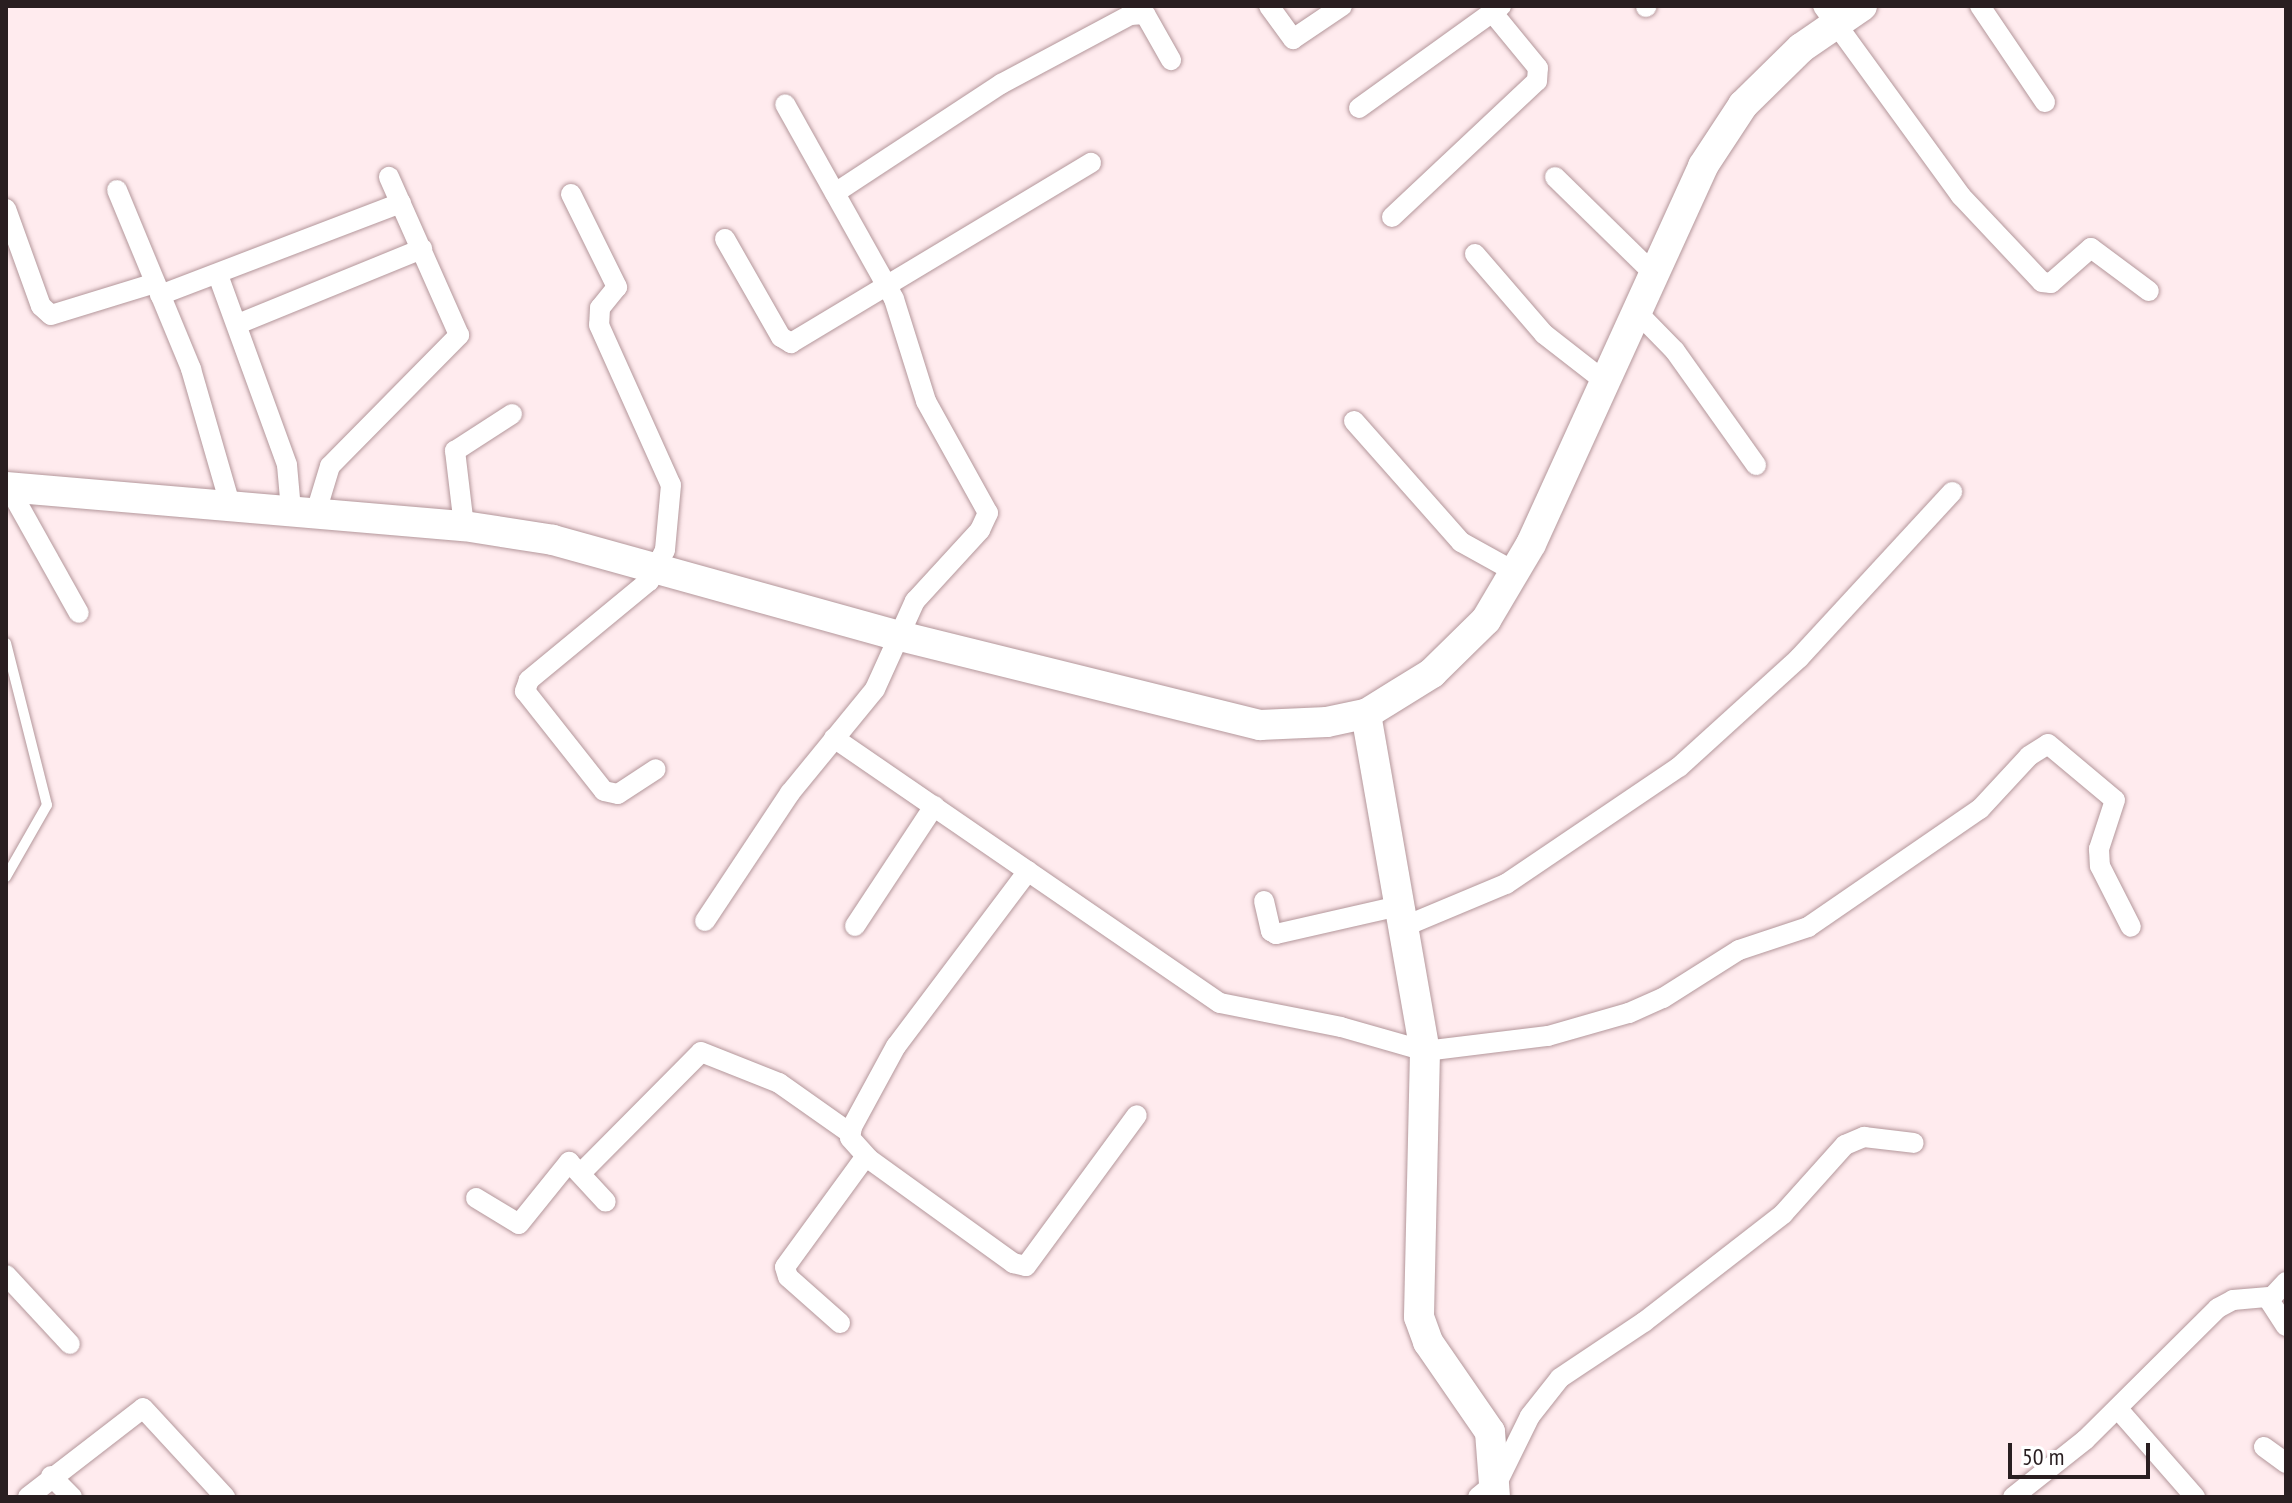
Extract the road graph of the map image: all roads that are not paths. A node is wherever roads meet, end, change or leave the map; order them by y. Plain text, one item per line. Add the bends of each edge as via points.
1 (1269, 6) edge
2 (1342, 6) edge
3 (1862, 6) edge
4 (1980, 6) edge
5 (1496, 9) edge
6 (1826, 12) edge
7 (1171, 60) dead end
8 (2045, 102) dead end
9 (785, 104) dead end
10 (1359, 108) dead end
11 (1091, 163) dead end
12 (389, 177) dead end
13 (1555, 177) dead end
14 (117, 190) dead end
15 (835, 193) junction
16 (571, 194) dead end
17 (401, 203) junction
18 (6, 209) edge
19 (1392, 217) dead end
20 (725, 239) dead end
21 (422, 249) junction
22 (1475, 254) dead end
23 (1642, 263) junction
24 (218, 275) junction
25 (158, 289) junction
26 (888, 289) junction
27 (2149, 291) dead end
28 (1635, 310) junction
29 (238, 324) junction
30 (1592, 373) junction
31 (512, 414) dead end
32 (1354, 421) dead end
33 (1756, 465) dead end
34 (8, 487) edge
35 (228, 491) junction
36 (1952, 492) dead end
37 (304, 498) junction
38 (464, 510) junction
39 (661, 560) junction
40 (1504, 567) junction
41 (79, 613) dead end
42 (904, 626) junction
43 (6, 643) edge
44 (1366, 714) junction
45 (834, 738) junction
46 (656, 769) dead end
47 (934, 806) junction
48 (1028, 871) junction
49 (6, 877) edge
50 (1264, 901) dead end
51 (1401, 916) junction
52 (705, 921) dead end
53 (855, 926) dead end
54 (2131, 927) dead end
55 (1425, 1051) junction
56 (1137, 1115) dead end
57 (850, 1133) junction
58 (1914, 1143) dead end
59 (866, 1156) junction
60 (581, 1173) junction
61 (476, 1198) dead end
62 (606, 1202) dead end
63 (6, 1275) edge
64 (2286, 1282) edge
65 (2269, 1297) junction
66 (840, 1323) dead end
67 (2286, 1326) edge
68 (70, 1344) dead end
69 (2118, 1409) junction
70 (2264, 1447) dead end
71 (2286, 1463) edge
72 (51, 1476) junction
73 (1490, 1492) edge
74 (28, 1497) edge
75 (72, 1497) edge
76 (225, 1497) edge
77 (2013, 1497) edge
78 (2195, 1497) edge

1 - 2 street via 1293,39
3 - 6 street
4 - 8 street
5 - 10 street
5 - 19 street via 1538,68 1537,81
6 - 23 street via 1743,105
6 - 27 street via 1961,196 2042,282 2051,283 2091,248
7 - 15 street via 1145,14 1130,15 1001,84
9 - 15 street
11 - 26 street
12 - 17 street
13 - 23 street
14 - 25 street
15 - 26 street
16 - 39 street via 617,287 600,308 599,325 671,479
17 - 21 street
17 - 24 street
18 - 25 street via 41,306 51,315
20 - 26 street via 786,342
21 - 29 street
21 - 37 street via 458,327 457,341 348,444
22 - 30 street via 1527,316
23 - 28 street
24 - 25 street
24 - 29 street
25 - 35 street via 191,369
26 - 42 street via 922,393 988,513 980,530 915,601
28 - 30 street
28 - 33 street via 1675,351
29 - 37 street
30 - 40 street
31 - 38 street via 458,446 454,457
32 - 40 street via 1461,542
34 - 35 street
34 - 41 street
35 - 37 street
36 - 51 street via 1782,675 1679,767 1506,884
37 - 38 street
38 - 39 street via 553,540
39 - 42 street
39 - 46 street via 638,592 525,686 604,791 618,794
40 - 44 street via 1461,647 1432,673
42 - 44 street via 1260,725
42 - 45 street via 875,689
43 - 49 lane via 47,798 43,815
44 - 51 street
45 - 47 street
45 - 52 street via 790,793
47 - 48 street
47 - 53 street
48 - 55 street via 1227,1006 1341,1027
48 - 57 street via 896,1046
50 - 51 street via 1276,934
51 - 55 street
54 - 55 street via 2100,866 2099,849 2115,800 2048,744 2029,756 1980,809 1808,927 1739,950 1629,1013 1548,1036
55 - 73 street via 1419,1317 1428,1342 1485,1420
56 - 59 street via 1026,1266 1013,1263
57 - 59 street
57 - 60 street via 779,1083 701,1052
58 - 73 street via 1864,1137 1845,1145 1783,1214 1644,1322 1560,1378 1530,1416
59 - 66 street via 785,1267 788,1277
60 - 61 street via 566,1163 519,1224
60 - 62 street
63 - 68 street
64 - 65 street
65 - 67 street
65 - 69 street via 2233,1300 2218,1308
69 - 77 street
69 - 78 street
70 - 71 street
72 - 74 street
72 - 75 street
72 - 76 street via 143,1408

